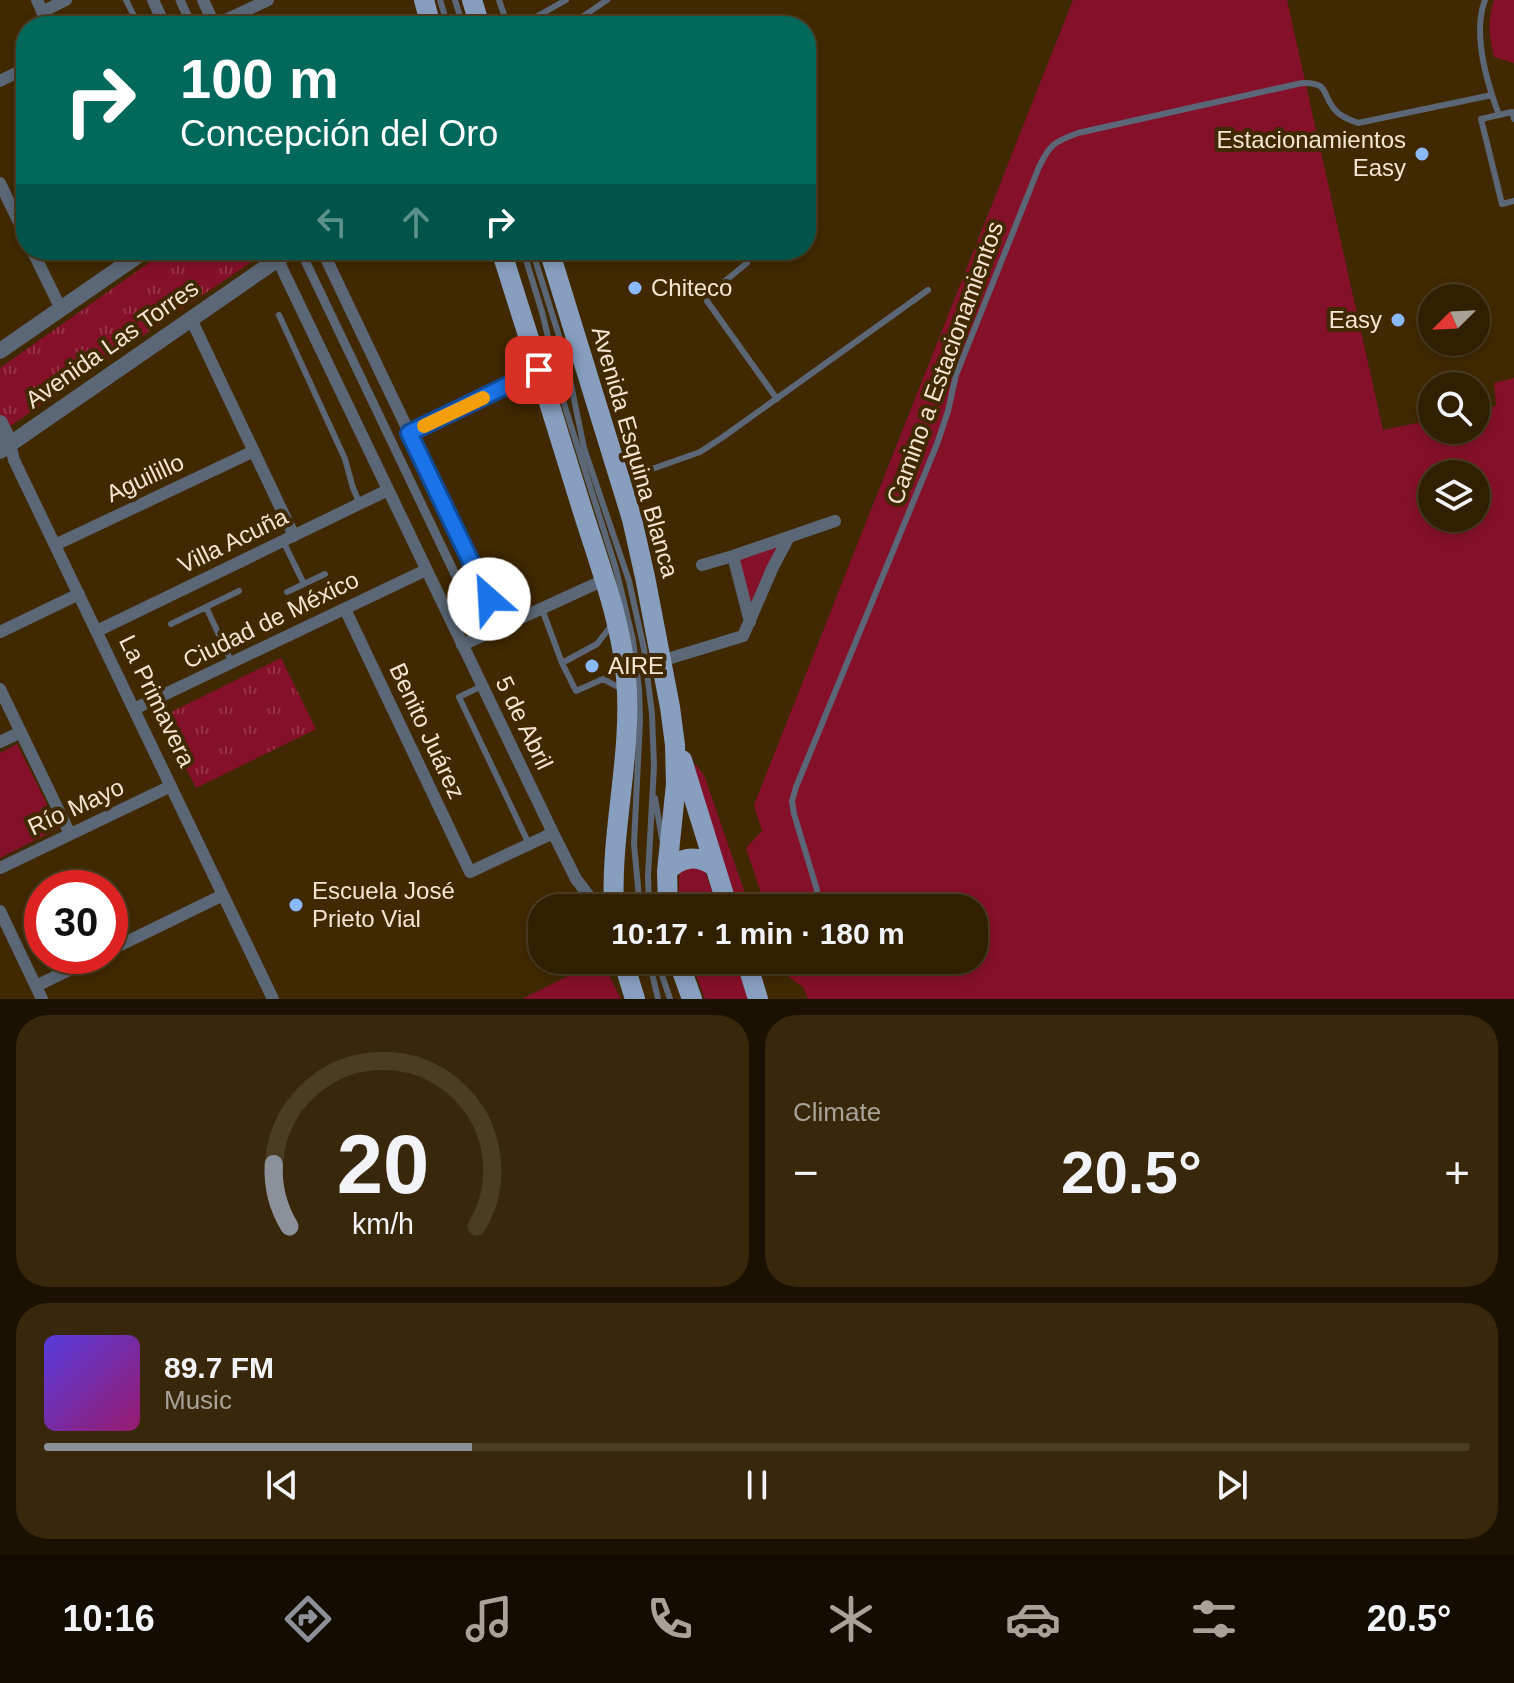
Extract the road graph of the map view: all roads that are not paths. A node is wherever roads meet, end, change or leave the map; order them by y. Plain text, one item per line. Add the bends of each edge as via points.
1 (66, 0) edge
2 (268, 0) edge
3 (566, 0) edge
4 (607, 0) edge
5 (1485, 0) edge
6 (39, 6) edge
7 (235, 16) edge
8 (538, 16) edge
9 (584, 16) edge
10 (1492, 95) junction
11 (1499, 115) junction
12 (1514, 119) edge
13 (0, 183) edge
14 (1514, 201) edge
15 (16, 216) edge
16 (37, 260) edge
17 (132, 260) edge
18 (271, 260) edge
19 (283, 260) edge
20 (305, 260) edge
21 (327, 260) edge
22 (504, 260) edge
23 (526, 260) edge
24 (535, 260) edge
25 (552, 260) edge
26 (747, 263) dead end
27 (928, 290) dead end
28 (61, 309) junction
29 (279, 315) dead end
30 (191, 319) junction
31 (0, 351) edge
32 (539, 370) junction
33 (777, 399) junction
34 (0, 423) edge
35 (409, 433) junction
36 (5, 448) edge
37 (254, 451) junction
38 (621, 481) junction
39 (388, 490) junction
40 (360, 504) junction
41 (835, 521) dead end
42 (789, 537) junction
43 (289, 538) junction
44 (55, 545) junction
45 (733, 556) junction
46 (702, 565) dead end
47 (426, 570) junction
48 (325, 574) dead end
49 (604, 580) junction
50 (304, 584) junction
51 (239, 591) dead end
52 (287, 592) dead end
53 (79, 594) junction
54 (206, 607) junction
55 (345, 609) junction
56 (542, 609) junction
57 (616, 620) junction
58 (750, 622) junction
59 (171, 624) dead end
60 (502, 627) junction
61 (97, 631) junction
62 (0, 632) edge
63 (484, 635) junction
64 (462, 645) junction
65 (661, 661) junction
66 (232, 663) junction
67 (562, 663) junction
68 (482, 686) junction
69 (0, 689) edge
70 (627, 692) junction
71 (134, 709) junction
72 (21, 732) junction
73 (0, 742) edge
74 (675, 745) junction
75 (171, 786) junction
76 (653, 787) junction
77 (553, 833) junction
78 (70, 834) junction
79 (529, 844) junction
80 (714, 866) junction
81 (0, 868) edge
82 (667, 871) junction
83 (587, 894) edge
84 (614, 894) edge
85 (639, 894) edge
86 (649, 894) edge
87 (668, 894) edge
88 (723, 894) edge
89 (816, 894) edge
90 (223, 895) junction
91 (0, 911) edge
92 (128, 941) edge
93 (61, 974) edge
94 (627, 974) edge
95 (652, 974) edge
96 (662, 974) edge
97 (683, 974) edge
98 (750, 974) edge
99 (36, 986) junction
100 (42, 999) edge
101 (273, 999) edge
102 (635, 999) edge
103 (658, 999) edge
104 (670, 999) edge
105 (692, 999) edge
106 (758, 999) edge

1 - 6 street
2 - 7 street
3 - 8 lane
4 - 9 lane
5 - 10 lane via 1481,45
10 - 11 lane
10 - 89 lane, Camino a Estacionamientos via 1358,123 1336,111 1321,86 1302,83 1078,133 1048,149 956,375 937,444 796,787 794,814
11 - 12 lane via 1512,112
11 - 14 lane via 1481,119 1502,204
13 - 15 street
16 - 28 street
17 - 28 street
18 - 30 street, Avenida Las Torres
19 - 39 street, 5 de Abril
20 - 63 street
21 - 35 street
22 - 32 main road
23 - 85 lane via 633,640 640,720 634,844
24 - 76 lane via 565,355 584,448 636,608 652,714
25 - 38 main road, Avenida Esquina Blanca
26 - 33 lane via 707,301
27 - 33 lane
28 - 31 street
29 - 40 lane
30 - 36 street, Avenida Las Torres
30 - 37 street
32 - 35 street
32 - 49 main road
33 - 38 lane via 700,452
34 - 36 street, La Primavera
35 - 60 street
36 - 44 street, La Primavera
37 - 43 street
37 - 44 street, Aguilillo
38 - 65 main road, Avenida Esquina Blanca
39 - 40 street, Villa Acuña
39 - 47 street, 5 de Abril
40 - 43 street, Villa Acuña
41 - 42 street
42 - 45 street
42 - 58 street
43 - 50 lane
43 - 61 street, Villa Acuña
44 - 53 street, La Primavera
45 - 46 street
45 - 58 street
47 - 55 street, Ciudad de México
47 - 64 street, 5 de Abril
48 - 50 lane
49 - 56 street
49 - 57 main road
50 - 52 lane
51 - 54 lane
53 - 61 street, La Primavera
53 - 62 street
54 - 59 lane
54 - 66 lane
55 - 66 street, Ciudad de México
55 - 79 street, Benito Juárez via 470,872
56 - 60 street
56 - 67 lane
57 - 67 lane via 597,644
57 - 70 main road
58 - 65 street via 743,636
60 - 63 street
61 - 71 street, La Primavera
63 - 64 street
64 - 68 street, 5 de Abril
65 - 74 main road, Avenida Esquina Blanca
66 - 71 street, Ciudad de México
67 - 70 lane via 576,691 603,679
68 - 77 street, 5 de Abril
68 - 79 lane via 459,697
69 - 72 street
70 - 84 main road
71 - 75 street, La Primavera
72 - 73 street
72 - 78 street
74 - 80 main road
74 - 82 main road, Avenida Esquina Blanca
75 - 78 street, Río Mayo
75 - 90 street, La Primavera
76 - 82 lane
76 - 86 lane
77 - 79 street
77 - 83 street, 5 de Abril
78 - 81 street, Río Mayo
80 - 82 main road via 690,858
80 - 88 main road
82 - 87 main road, Avenida Esquina Blanca
90 - 92 street
90 - 101 street, La Primavera
91 - 99 street
93 - 99 street
94 - 102 main road
95 - 103 lane
96 - 104 lane
97 - 105 main road
98 - 106 main road
99 - 100 street

